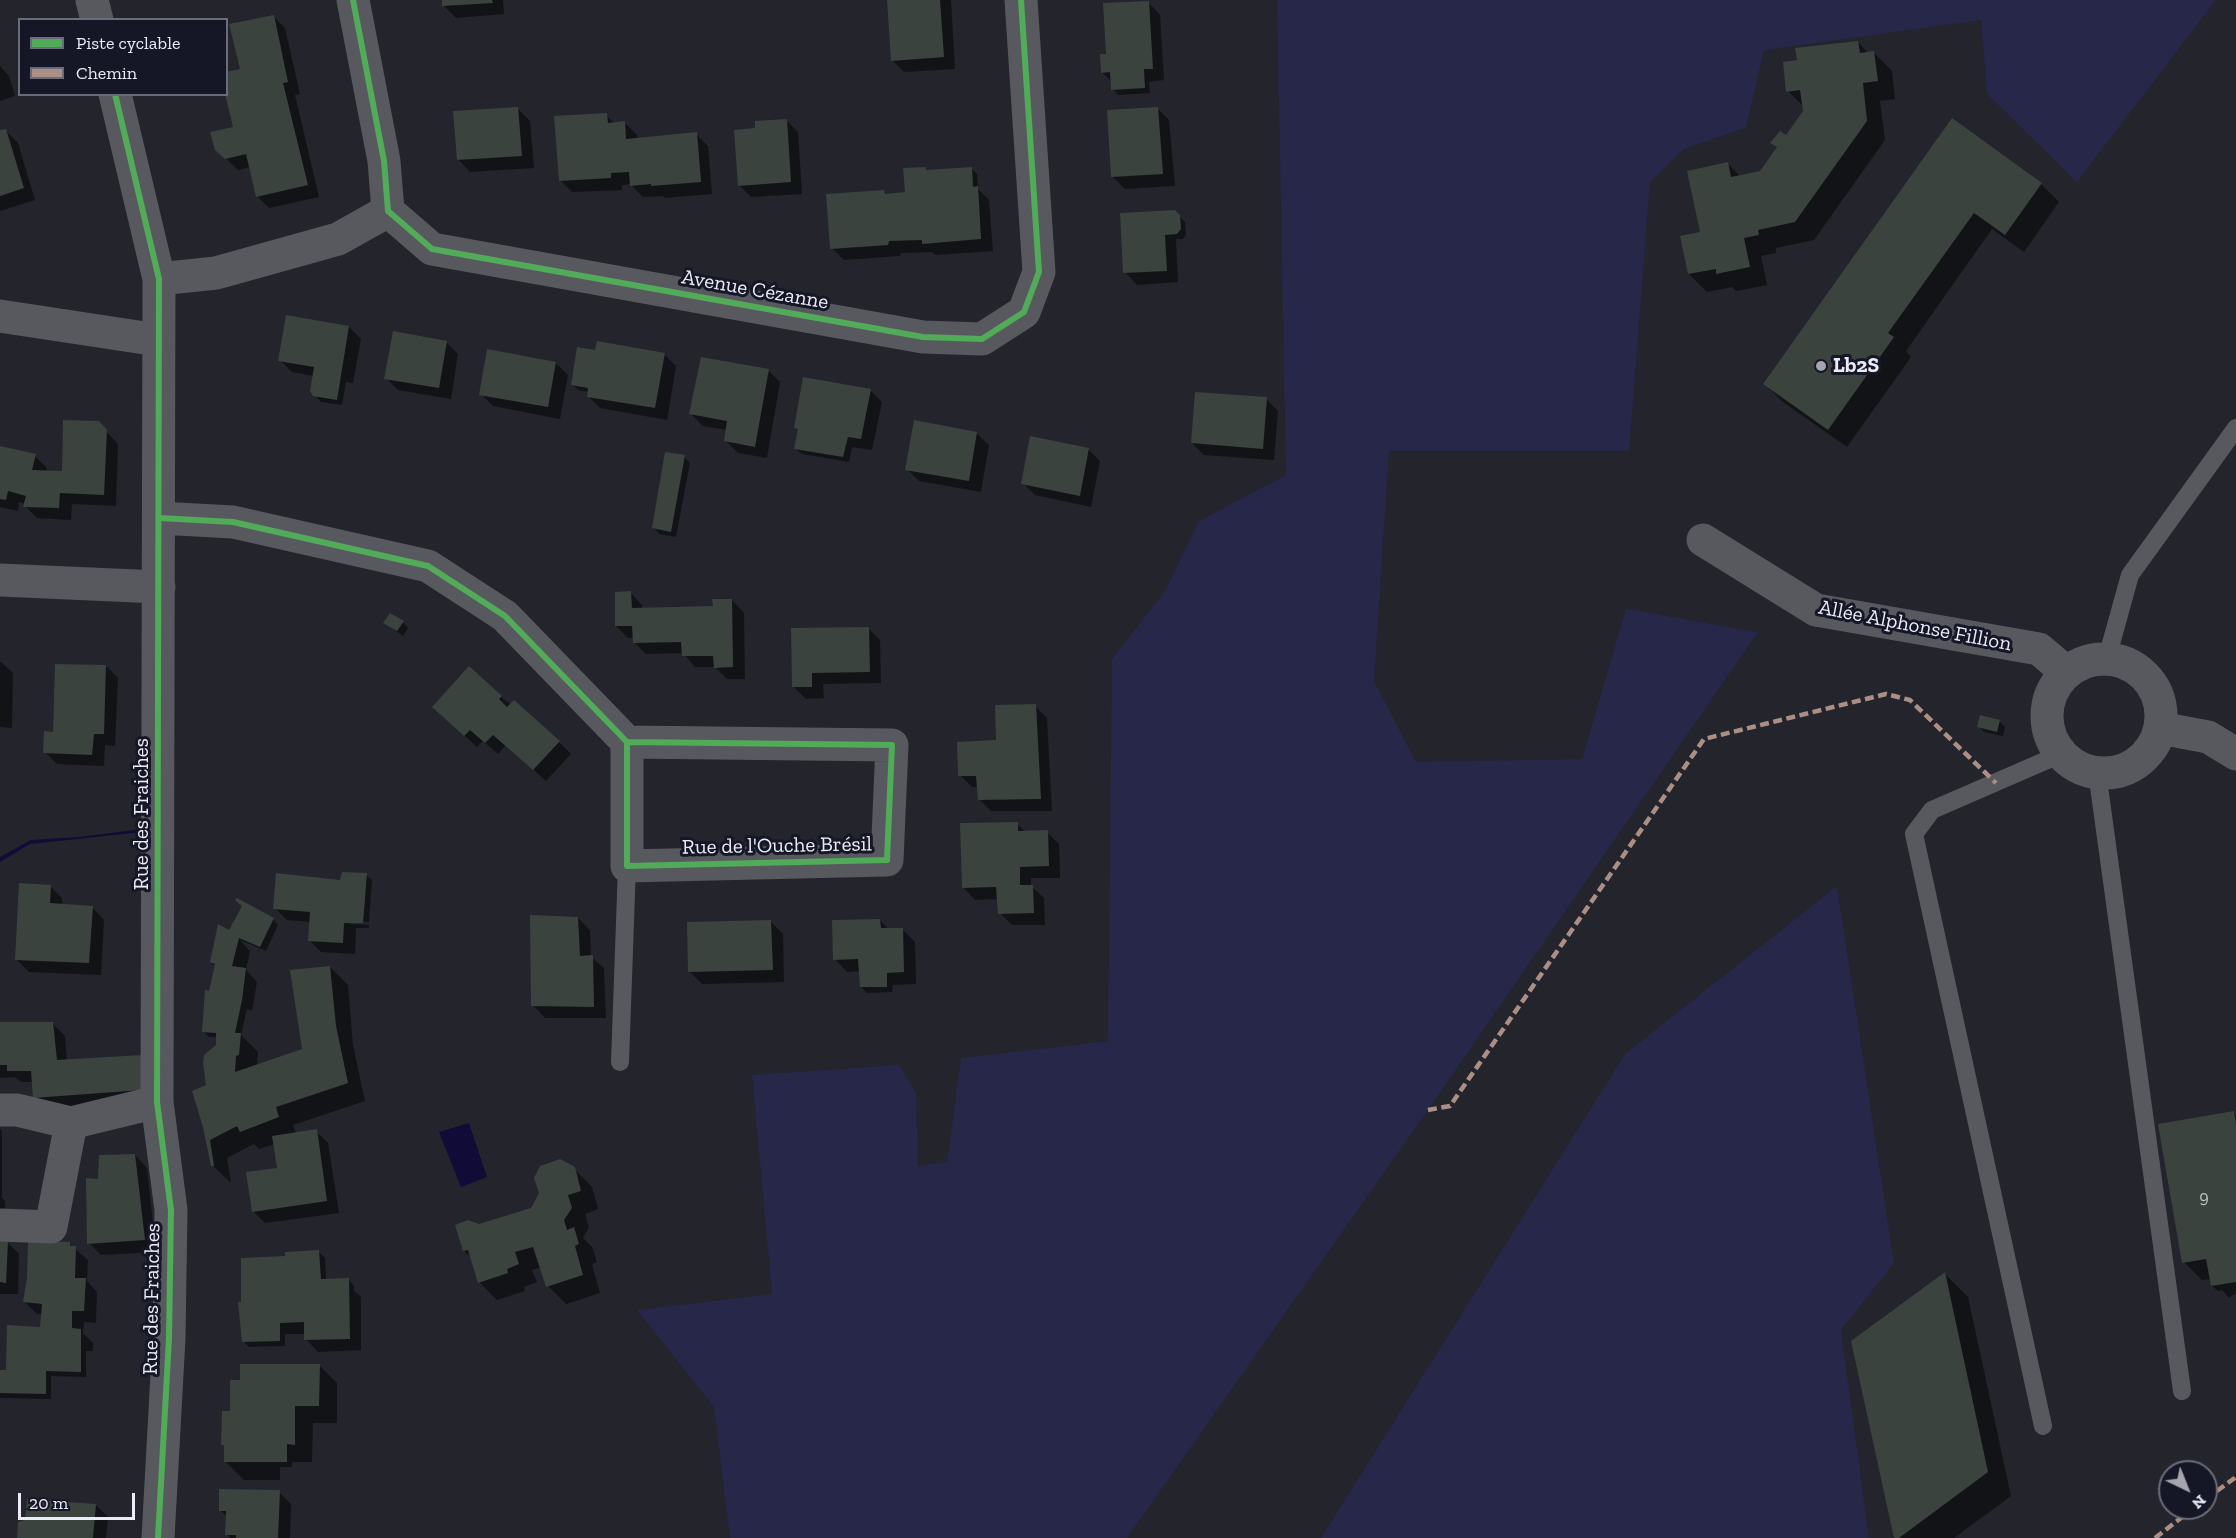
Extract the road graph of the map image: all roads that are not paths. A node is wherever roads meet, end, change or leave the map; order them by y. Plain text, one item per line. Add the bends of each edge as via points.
1 (92, 0) edge
2 (352, 0) edge
3 (1022, 0) edge
4 (96, 18) edge
5 (115, 96) edge
6 (388, 211) junction
7 (159, 279) junction
8 (0, 316) edge
9 (158, 340) junction
10 (2236, 428) edge
11 (159, 518) junction
12 (1703, 540) dead end
13 (0, 580) edge
14 (159, 587) junction
15 (2107, 658) junction
16 (2066, 672) junction
17 (2160, 728) junction
18 (627, 742) junction
19 (2061, 754) junction
20 (2236, 754) edge
21 (2097, 772) junction
22 (627, 866) junction
23 (620, 1062) dead end
24 (157, 1102) junction
25 (0, 1110) edge
26 (71, 1123) junction
27 (0, 1225) edge
28 (2182, 1391) dead end
29 (2043, 1426) dead end
30 (158, 1538) edge

1 - 4 street
2 - 6 street via 384,161
3 - 6 street, Avenue Cézanne via 1039,272 1024,312 982,339 923,337 432,249
5 - 7 street, Rue des Fraiches
6 - 7 street via 338,239 216,273
7 - 9 street, Rue des Fraiches
8 - 9 street
9 - 11 street, Rue des Fraiches
10 - 15 lane via 2130,575
11 - 14 street, Rue des Fraiches
11 - 18 street via 233,522 428,566 505,616
12 - 16 street, Allée Alphonse Fillion via 1816,610 2039,649
13 - 14 street
14 - 24 street, Rue des Fraiches
15 - 16 street via 2085,661
15 - 17 street via 2131,665 2150,681 2160,704
16 - 19 street via 2052,690 2047,712 2050,734
17 - 20 street via 2208,737
17 - 21 street via 2151,747 2137,762 2118,771
18 - 22 street
18 - 22 street, Rue de l'Ouche Brésil via 892,745 887,860
19 - 21 street via 2077,766
19 - 29 lane via 1932,810 1914,834
21 - 28 lane
22 - 23 lane
24 - 26 street
24 - 30 street, Rue des Fraiches via 171,1210 170,1338
25 - 26 street via 17,1110
26 - 27 street via 51,1227

